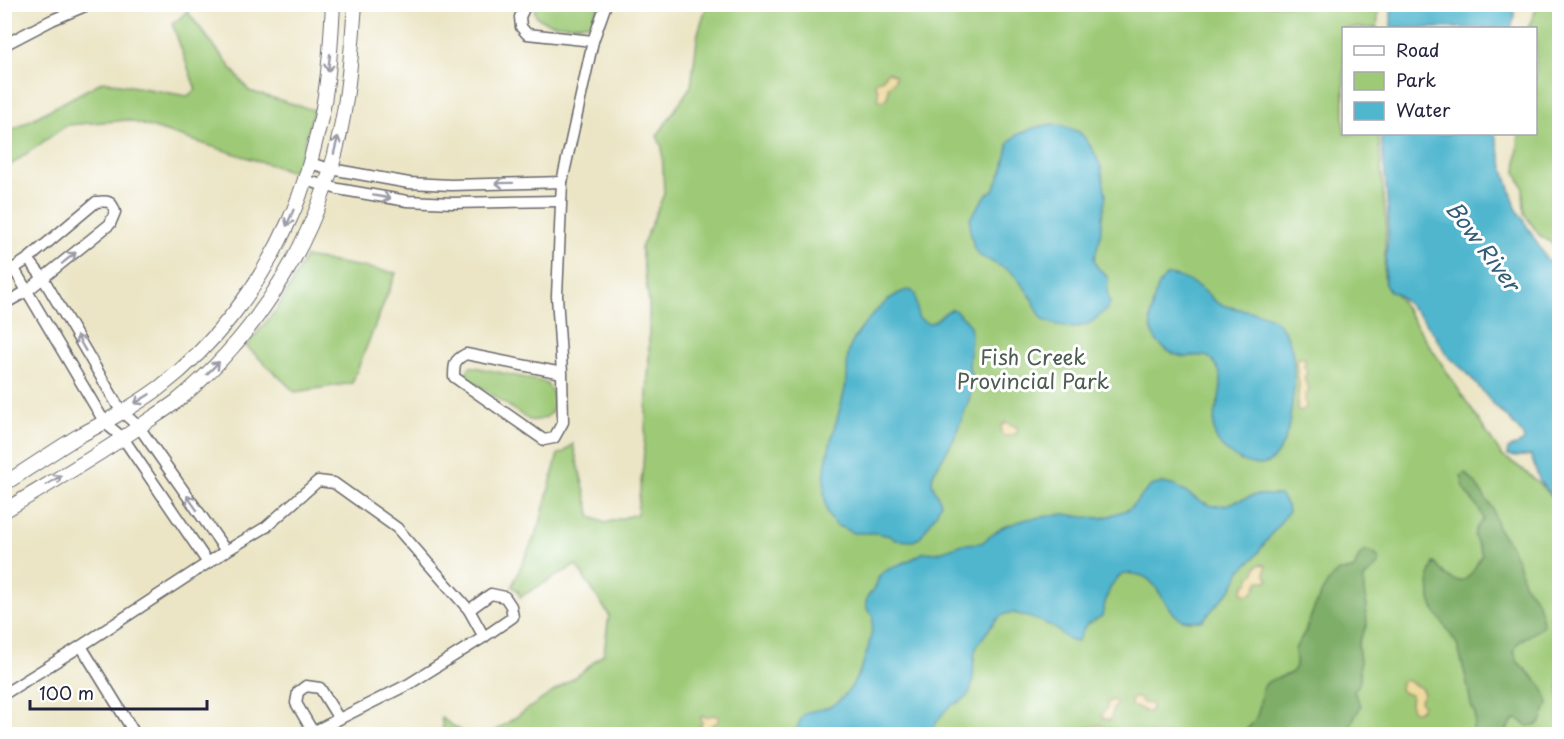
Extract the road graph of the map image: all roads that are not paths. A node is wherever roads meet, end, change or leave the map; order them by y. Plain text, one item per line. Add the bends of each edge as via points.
1 (90, 4) edge
2 (333, 4) edge
3 (355, 4) edge
4 (526, 4) edge
5 (606, 4) edge
6 (593, 41) junction
7 (4, 45) edge
8 (309, 163) junction
9 (331, 169) junction
10 (304, 180) junction
11 (562, 182) junction
12 (451, 185) junction
13 (324, 186) junction
14 (560, 201) junction
15 (453, 203) junction
16 (28, 259) junction
17 (9, 272) edge
18 (43, 278) junction
19 (27, 291) junction
20 (4, 304) edge
21 (562, 374) junction
22 (122, 411) junction
23 (105, 423) junction
24 (139, 427) junction
25 (123, 438) junction
26 (4, 484) edge
27 (4, 511) edge
28 (226, 551) junction
29 (208, 563) junction
30 (469, 610) junction
31 (484, 637) junction
32 (81, 646) junction
33 (4, 694) edge
34 (339, 719) junction
35 (311, 733) edge
36 (135, 735) edge

1 - 7 street
2 -> 8 street via 322,111
9 -> 3 street via 343,119
4 - 6 street via 520,27 527,34
5 - 6 street
6 - 11 street
8 - 9 street
8 - 10 street
9 - 12 street via 409,183
9 - 13 street
10 - 13 street
10 -> 22 street via 278,245 232,315 187,364
11 -> 12 street
11 - 14 street
12 - 15 street
13 -> 15 street via 407,201
24 -> 13 street via 201,380 248,330 296,255
14 - 15 street
14 - 21 street via 557,296
16 - 17 street
16 - 18 street
18 -> 16 street via 110,224 116,212 113,206 107,201 96,202
17 - 19 street
18 - 19 street
22 -> 18 street
19 - 20 street
19 - 23 street
21 - 21 street via 466,354 454,366 454,377 544,440 554,438 563,422
22 - 23 street
22 - 24 street
23 - 25 street
23 - 26 street
24 - 25 street
28 -> 24 street
27 -> 25 street
25 - 29 street
28 - 29 street
28 - 30 street via 266,527 318,482 334,483 397,528
29 - 32 street
30 - 31 street
30 - 31 street via 491,594 505,597 511,606 513,617
31 - 34 street via 409,684
32 - 33 street
32 - 36 street
34 - 35 street
34 - 35 street via 320,688 306,686 298,692 296,703

